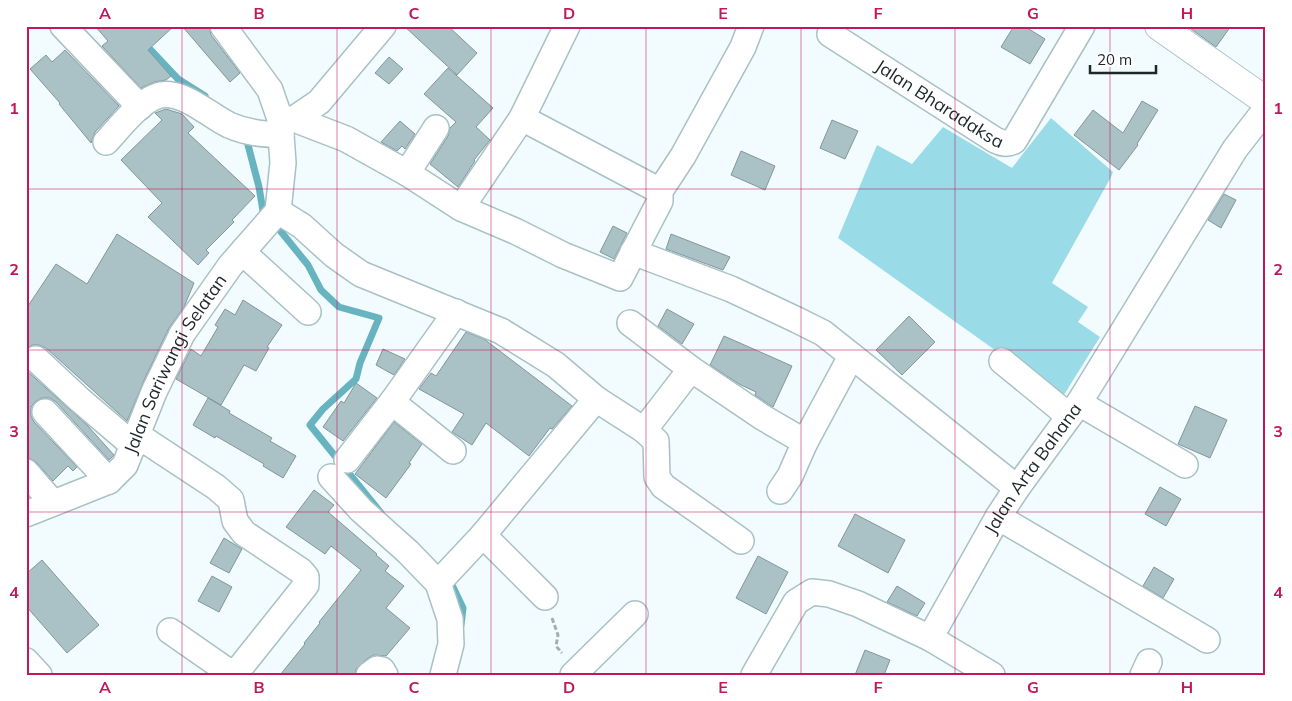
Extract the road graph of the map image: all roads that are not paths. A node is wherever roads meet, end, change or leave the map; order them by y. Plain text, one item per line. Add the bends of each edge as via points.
1 (63, 26) edge
2 (222, 26) edge
3 (383, 26) edge
4 (567, 26) edge
5 (751, 26) edge
6 (1082, 26) edge
7 (1159, 26) edge
8 (830, 34) dead end
9 (1266, 102) edge
10 (140, 107) junction
11 (1266, 109) edge
12 (522, 118) junction
13 (285, 124) junction
14 (436, 128) dead end
15 (106, 142) dead end
16 (407, 173) junction
17 (660, 191) junction
18 (460, 208) junction
19 (273, 217) junction
20 (244, 250) junction
21 (632, 252) junction
22 (308, 312) dead end
23 (456, 312) junction
24 (630, 323) dead end
25 (852, 356) junction
26 (36, 359) dead end
27 (1002, 361) dead end
28 (691, 369) junction
29 (596, 399) junction
30 (392, 402) junction
31 (1074, 409) junction
32 (45, 412) dead end
33 (644, 430) junction
34 (136, 441) junction
35 (805, 442) junction
36 (454, 451) dead end
37 (1185, 465) dead end
38 (26, 472) edge
39 (109, 481) junction
40 (1017, 488) junction
41 (780, 491) dead end
42 (53, 503) junction
43 (26, 514) edge
44 (998, 517) junction
45 (483, 536) junction
46 (741, 541) dead end
47 (438, 583) junction
48 (545, 597) road end
49 (635, 614) dead end
50 (170, 630) dead end
51 (930, 638) junction
52 (1207, 640) dead end
53 (26, 661) edge
54 (574, 673) edge
55 (39, 675) edge
56 (369, 675) edge
57 (385, 675) edge
58 (443, 675) edge
59 (754, 675) edge
60 (992, 675) edge

1 - 10 street
2 - 13 street via 270,90
3 - 13 street via 319,102
4 - 12 street
5 - 17 street via 743,47 683,156
6 - 8 street, Jalan Bharadaksa via 1014,141 1008,144 995,140
7 - 9 main road
10 - 13 street via 156,96 170,94 229,125 252,133
10 - 15 street
11 - 31 street, Jalan Arta Bahana via 1235,149
12 - 17 street
12 - 18 street
13 - 16 street via 346,139
13 - 19 street via 283,163
14 - 16 street
16 - 18 street
17 - 21 street via 660,201
18 - 21 street via 620,278
19 - 20 street, Jalan Sariwangi Selatan
19 - 23 street via 302,226 361,274
20 - 22 street
20 - 34 street, Jalan Sariwangi Selatan via 182,334 154,392
21 - 25 street via 731,289 797,320 823,333
23 - 29 street via 501,330 556,365
23 - 30 street
24 - 28 street
25 - 35 street
25 - 40 street
26 - 34 street via 80,400
27 - 31 street
28 - 33 street
28 - 35 street
29 - 33 street
29 - 45 street
30 - 36 street
30 - 47 street via 339,468 361,510
31 - 37 street
31 - 40 street, Jalan Arta Bahana
32 - 39 street
33 - 46 street via 656,441 657,476 663,486
34 - 39 street, Jalan Sariwangi Selatan via 125,465
34 - 50 street via 216,487 231,500 235,522 244,533 302,571 306,577 306,585 243,666 234,671 226,670
35 - 41 street
38 - 42 street
39 - 42 street, Jalan Sariwangi Selatan
40 - 44 street, Jalan Arta Bahana
42 - 43 street, Jalan Sariwangi Selatan
44 - 51 street, Jalan Arta Bahana
44 - 52 street
45 - 47 street
45 - 48 street
47 - 58 street via 450,619 450,644
49 - 54 street
51 - 59 street via 858,604 812,592 796,602
51 - 60 street
53 - 55 street
56 - 57 street via 377,669

